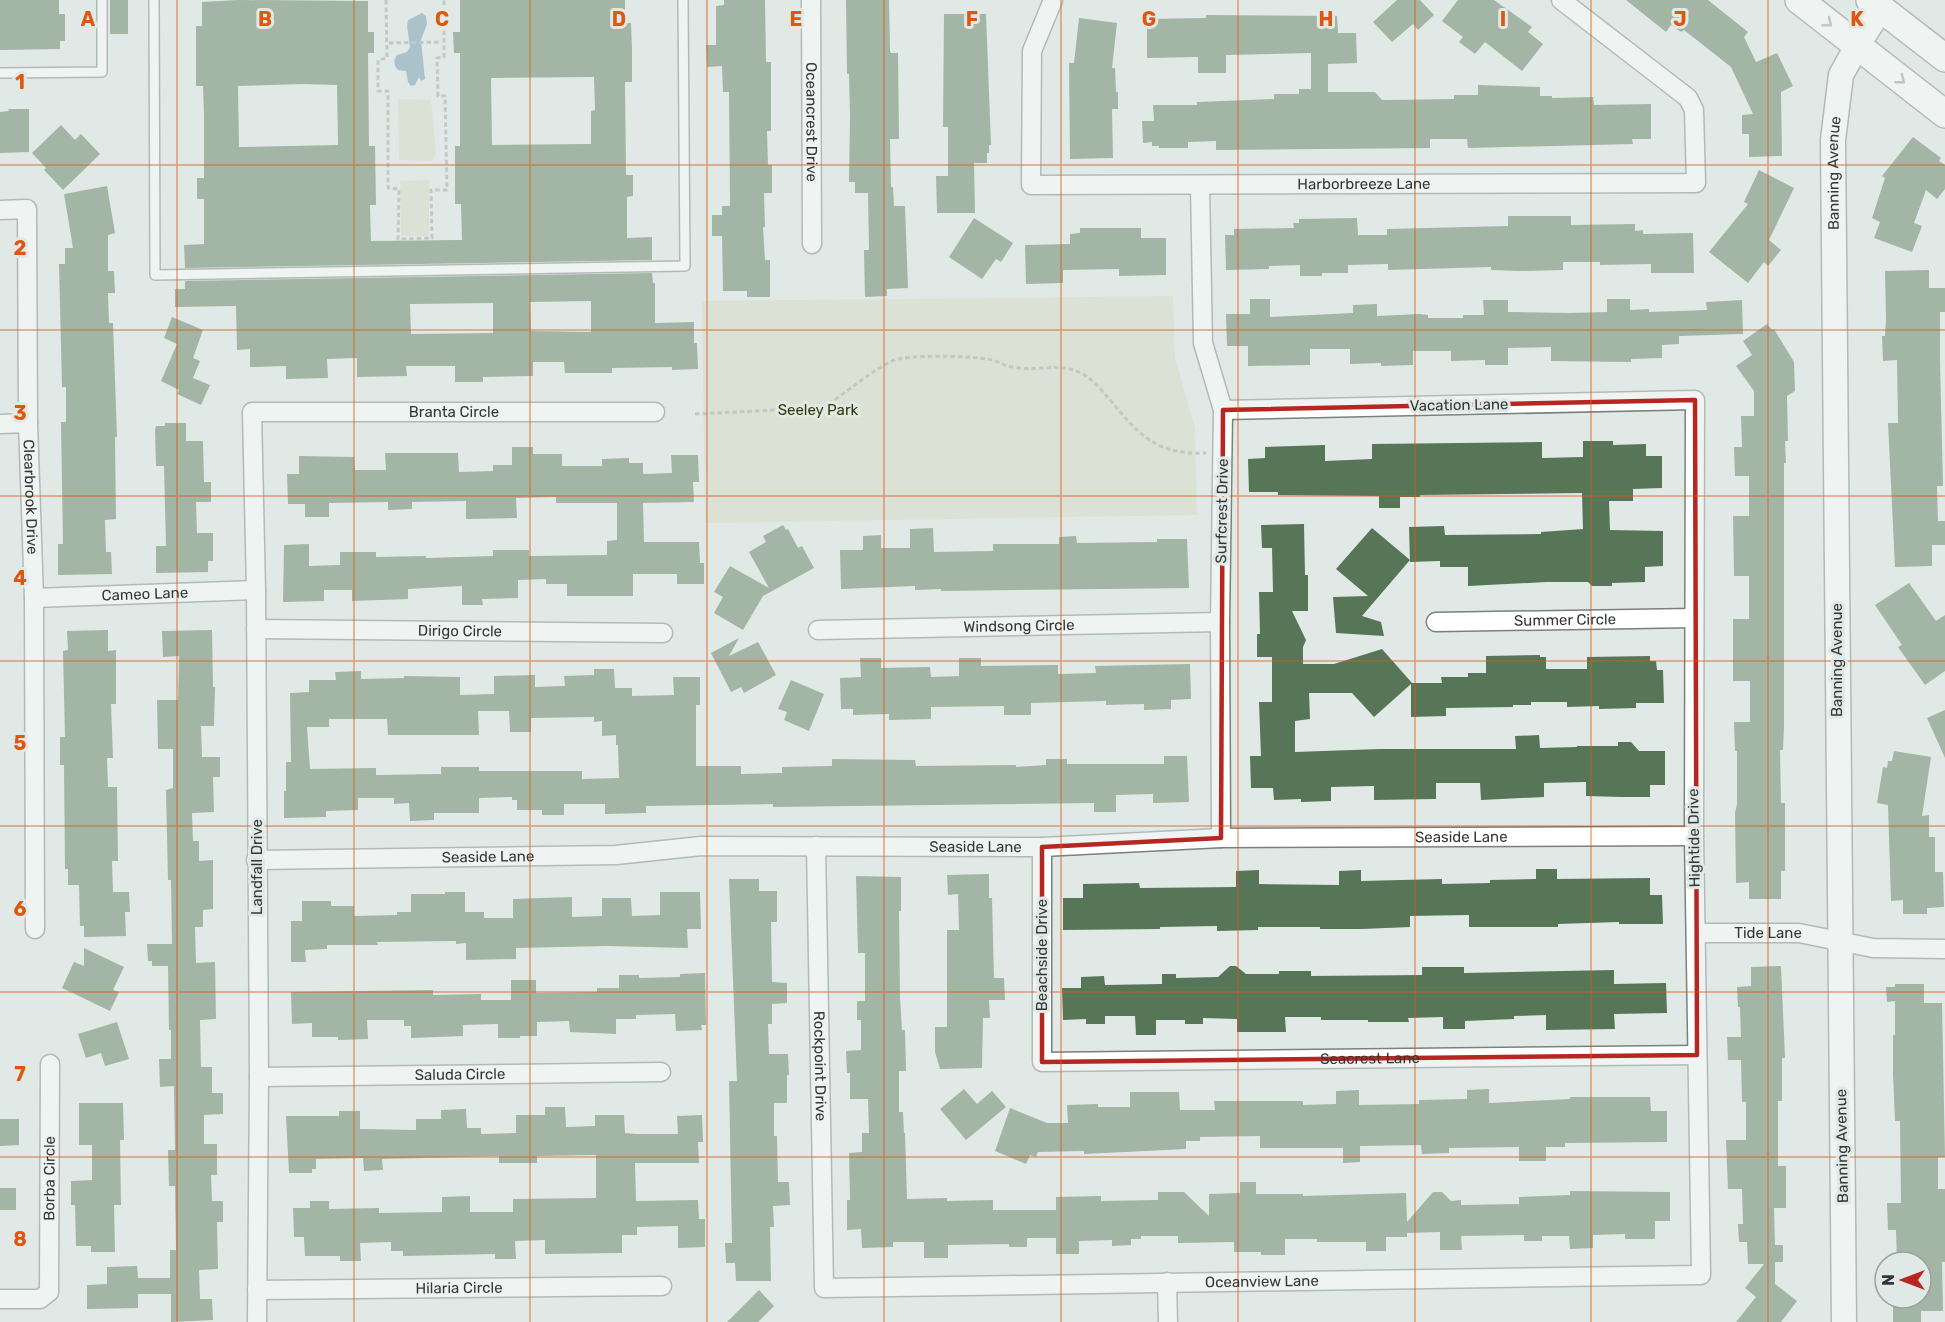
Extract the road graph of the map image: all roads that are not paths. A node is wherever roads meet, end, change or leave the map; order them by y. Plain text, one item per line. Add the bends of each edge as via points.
1 (102, 0) edge
2 (154, 0) edge
3 (683, 0) edge
4 (811, 0) edge
5 (1053, 0) edge
6 (1561, 0) edge
7 (1799, 0) edge
8 (1875, 4) edge
9 (1857, 46) junction
10 (1945, 58) edge
11 (0, 73) edge
12 (1945, 114) edge
13 (1200, 186) junction
14 (0, 210) edge
15 (812, 244) dead end
16 (1695, 400) joint
17 (1223, 410) junction
18 (252, 412) joint
19 (655, 412) dead end
20 (28, 423) junction
21 (0, 424) edge
22 (256, 590) junction
23 (34, 598) junction
24 (1695, 618) junction
25 (1220, 622) junction
26 (1436, 622) dead end
27 (256, 629) junction
28 (818, 630) dead end
29 (663, 633) dead end
30 (1694, 836) junction
31 (1221, 838) junction
32 (816, 846) junction
33 (1042, 847) junction
34 (256, 860) junction
35 (35, 929) dead end
36 (1696, 933) junction
37 (1840, 941) junction
38 (1945, 949) edge
39 (1697, 1055) junction
40 (1042, 1062) joint
41 (50, 1064) dead end
42 (661, 1072) dead end
43 (259, 1077) junction
44 (1701, 1275) joint
45 (1167, 1282) junction
46 (662, 1286) dead end
47 (824, 1288) joint
48 (257, 1290) junction
49 (0, 1299) edge
50 (257, 1322) edge
51 (1168, 1322) edge
52 (1844, 1322) edge

1 - 11 lane via 102,72
2 - 3 lane via 156,274 685,266
4 - 15 street, Oceancrest Drive
5 - 13 street, Harborbreeze Lane via 1032,51 1030,185
6 - 13 street, Harborbreeze Lane via 1688,98 1694,110 1696,183
7 -> 9 main road
8 - 9 street, Banning Avenue
8 - 10 main road
9 -> 12 main road
9 - 37 street, Banning Avenue via 1841,75 1833,140
13 - 17 street, Surfcrest Drive via 1203,343
14 - 20 street, Clearbrook Drive via 27,209
16 - 17 street, Vacation Lane
16 - 24 street, Hightide Drive
17 - 25 street, Surfcrest Drive
18 - 19 street, Branta Circle
18 - 22 street, Landfall Drive
20 - 21 street
20 - 23 street, Clearbrook Drive
22 - 23 street, Cameo Lane
22 - 27 street, Landfall Drive
23 - 35 street, Clearbrook Drive
24 - 26 street, Summer Circle
24 - 30 street, Hightide Drive
25 - 28 street, Windsong Circle
25 - 31 street, Surfcrest Drive
27 - 29 street, Dirigo Circle
27 - 34 street, Landfall Drive
30 - 31 street, Seaside Lane
30 - 36 street, Hightide Drive
31 - 33 street, Seaside Lane
32 - 33 street, Seaside Lane
32 - 34 street, Seaside Lane via 701,846 616,855
32 - 47 street, Rockpoint Drive
33 - 40 street, Beachside Drive
34 - 43 street, Landfall Drive
36 - 37 street, Tide Lane via 1799,933
36 - 39 street, Hightide Drive
37 - 38 street, Tide Lane via 1873,948
37 - 52 street, Banning Avenue
39 - 40 street, Seacrest Lane
39 - 44 street, Hightide Drive
41 - 49 street, Borba Circle via 50,1292 40,1299
42 - 43 street, Saluda Circle
43 - 48 street, Landfall Drive
44 - 45 street, Oceanview Lane
45 - 47 street, Oceanview Lane
45 - 51 street
46 - 48 street, Hilaria Circle
48 - 50 street, Landfall Drive

